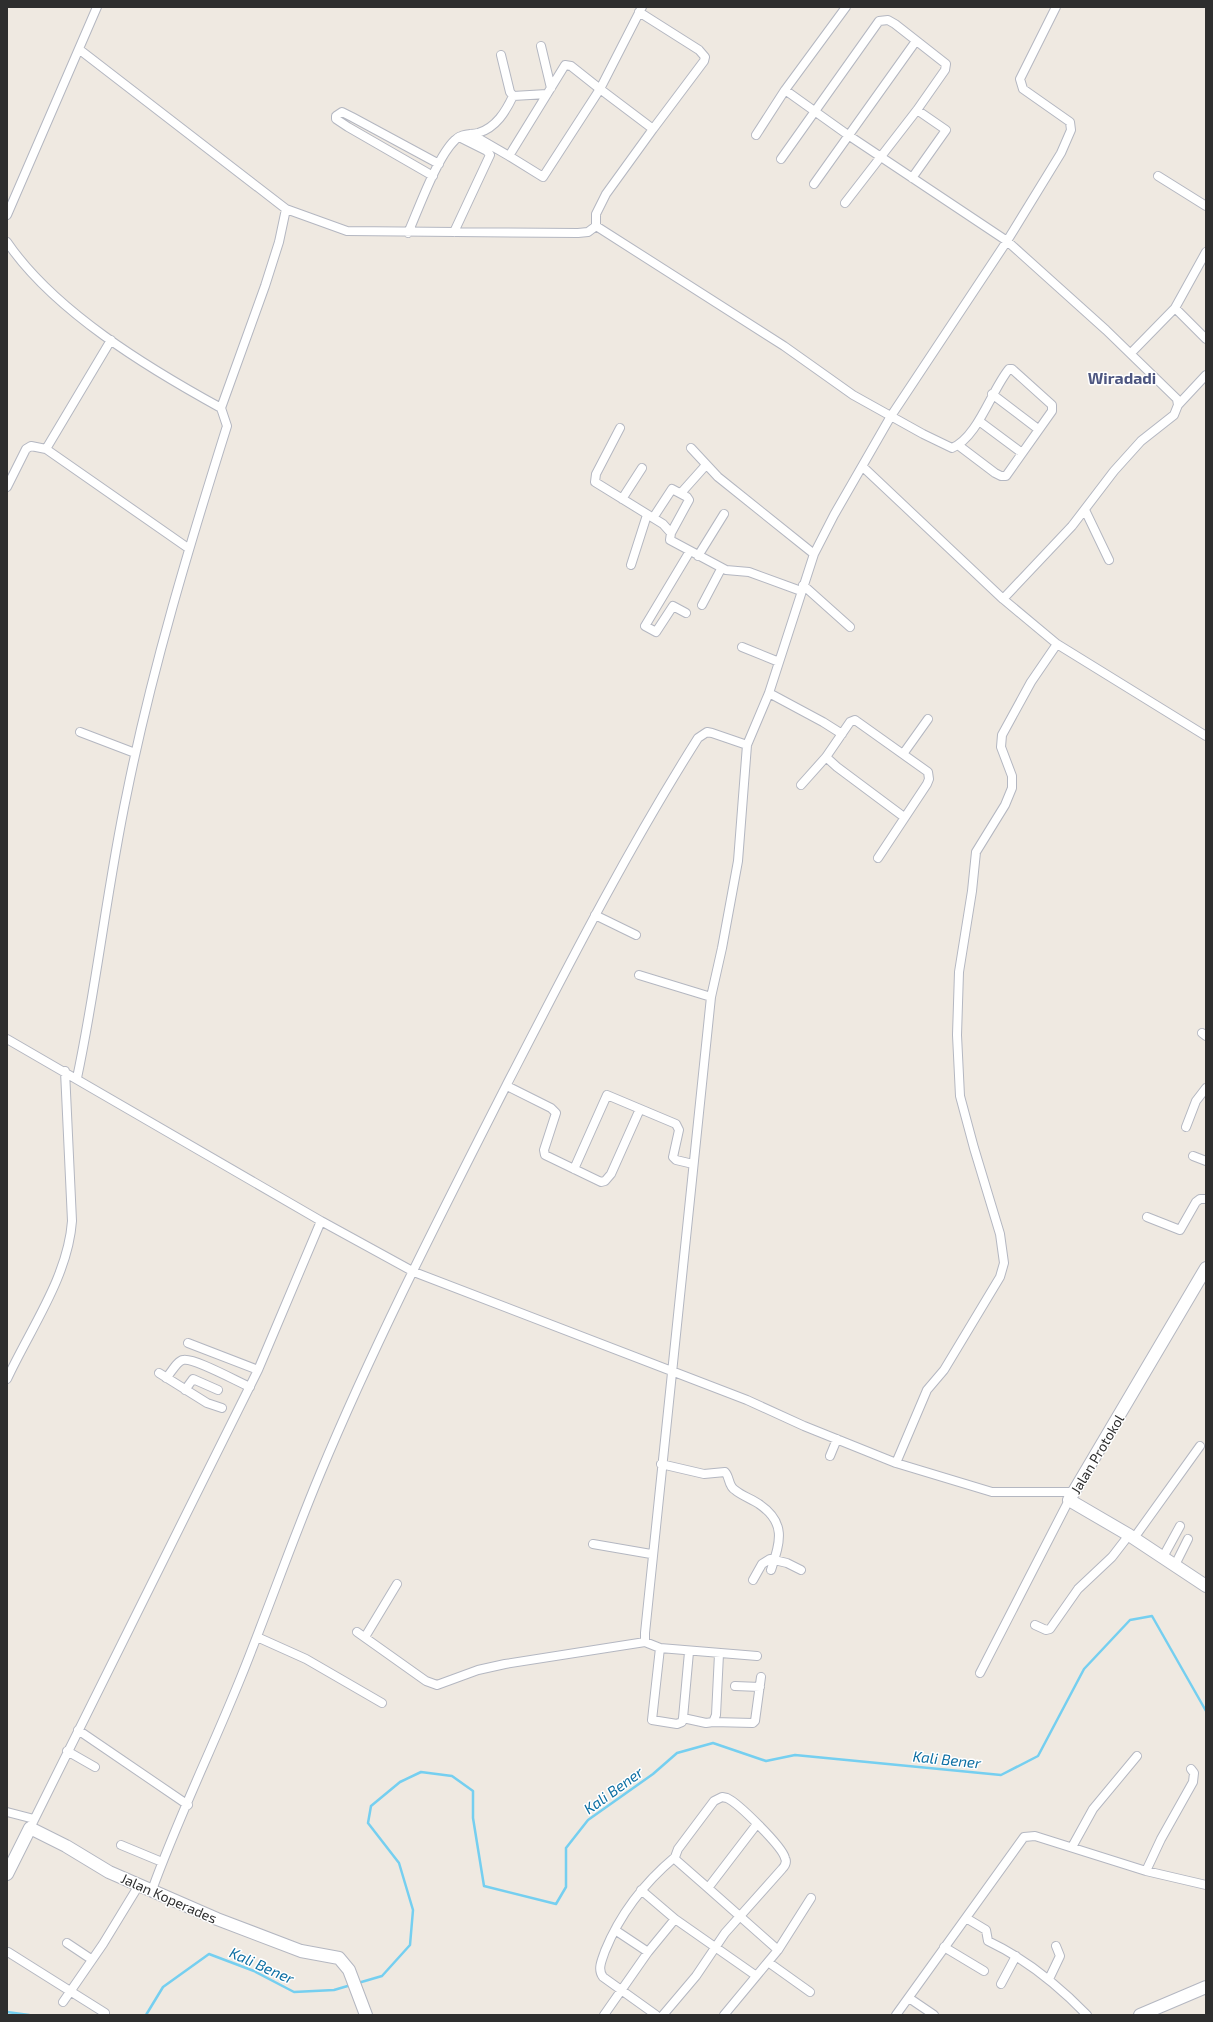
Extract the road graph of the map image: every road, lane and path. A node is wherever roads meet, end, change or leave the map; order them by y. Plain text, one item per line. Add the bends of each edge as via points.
1 (97, 7) edge
2 (846, 7) edge
3 (1056, 7) edge
4 (640, 9) edge
5 (916, 41) junction
6 (541, 46) dead end
7 (80, 50) junction
8 (501, 55) dead end
9 (600, 89) junction
10 (785, 90) junction
11 (549, 91) junction
12 (513, 96) junction
13 (917, 110) junction
14 (816, 111) junction
15 (653, 129) junction
16 (471, 134) junction
17 (756, 135) dead end
18 (848, 135) junction
19 (459, 136) junction
20 (509, 156) junction
21 (881, 157) junction
22 (780, 159) dead end
23 (439, 164) junction
24 (433, 176) junction
25 (1158, 176) dead end
26 (912, 178) junction
27 (814, 184) dead end
28 (845, 203) dead end
29 (1206, 206) edge
30 (286, 209) junction
31 (7, 215) edge
32 (596, 226) junction
33 (454, 232) junction
34 (408, 233) junction
35 (1007, 241) junction
36 (8, 245) edge
37 (1206, 252) edge
38 (1175, 308) junction
39 (1206, 339) edge
40 (111, 340) junction
41 (1131, 353) junction
42 (1206, 375) edge
43 (992, 394) junction
44 (1178, 405) junction
45 (221, 408) junction
46 (891, 416) junction
47 (979, 421) junction
48 (620, 428) dead end
49 (1038, 429) junction
50 (958, 445) junction
51 (691, 448) dead end
52 (46, 449) junction
53 (1022, 453) junction
54 (706, 465) junction
55 (862, 467) junction
56 (642, 468) dead end
57 (7, 486) edge
58 (681, 493) junction
59 (622, 499) junction
60 (1085, 510) junction
61 (724, 514) dead end
62 (650, 517) junction
63 (671, 533) junction
64 (188, 548) junction
65 (690, 551) junction
66 (814, 554) junction
67 (698, 556) junction
68 (1109, 560) dead end
69 (631, 565) dead end
70 (721, 569) junction
71 (802, 588) junction
72 (661, 599) junction
73 (1002, 599) junction
74 (702, 605) dead end
75 (673, 606) junction
76 (686, 614) dead end
77 (850, 627) dead end
78 (1057, 644) junction
79 (742, 647) dead end
80 (779, 662) junction
81 (768, 693) junction
82 (928, 719) dead end
83 (80, 732) dead end
84 (842, 734) junction
85 (1206, 736) edge
86 (747, 745) junction
87 (135, 753) junction
88 (903, 754) junction
89 (826, 757) junction
90 (800, 785) dead end
91 (904, 817) junction
92 (878, 858) dead end
93 (596, 915) junction
94 (636, 935) dead end
95 (639, 975) dead end
96 (711, 996) junction
97 (7, 1039) edge
98 (65, 1072) junction
99 (77, 1078) junction
100 (507, 1086) junction
101 (1206, 1088) edge
102 (640, 1109) junction
103 (1186, 1127) dead end
104 (1193, 1156) dead end
105 (1206, 1161) edge
106 (693, 1164) junction
107 (574, 1169) junction
108 (1206, 1199) edge
109 (1147, 1217) dead end
110 (321, 1221) junction
111 (414, 1272) junction
112 (1205, 1273) edge
113 (188, 1343) dead end
114 (9, 1370) edge
115 (258, 1370) junction
116 (671, 1370) junction
117 (159, 1374) dead end
118 (166, 1378) junction
119 (7, 1379) edge
120 (250, 1387) junction
121 (185, 1390) junction
122 (218, 1390) dead end
123 (222, 1408) dead end
124 (837, 1439) junction
125 (1200, 1446) dead end
126 (830, 1456) dead end
127 (896, 1463) junction
128 (661, 1464) junction
129 (1071, 1496) junction
130 (1180, 1526) dead end
131 (1131, 1536) junction
132 (1188, 1539) dead end
133 (593, 1544) dead end
134 (652, 1554) junction
135 (1163, 1557) junction
136 (775, 1559) junction
137 (1175, 1565) junction
138 (771, 1570) dead end
139 (801, 1570) dead end
140 (753, 1580) dead end
141 (397, 1584) dead end
142 (1206, 1586) edge
143 (1035, 1625) dead end
144 (357, 1632) dead end
145 (257, 1637) junction
146 (365, 1637) junction
147 (645, 1642) junction
148 (660, 1648) junction
149 (689, 1652) junction
150 (719, 1654) junction
151 (757, 1656) dead end
152 (980, 1673) dead end
153 (761, 1677) dead end
154 (735, 1686) dead end
155 (760, 1687) junction
156 (382, 1703) dead end
157 (684, 1718) junction
158 (713, 1722) junction
159 (78, 1730) junction
160 (67, 1752) junction
161 (1137, 1756) dead end
162 (94, 1767) dead end
163 (1191, 1769) dead end
164 (188, 1805) junction
165 (7, 1812) edge
166 (32, 1823) junction
167 (757, 1824) junction
168 (121, 1845) dead end
169 (1072, 1847) junction
170 (675, 1857) junction
171 (162, 1862) junction
172 (1146, 1871) junction
173 (7, 1874) edge
174 (1206, 1885) edge
175 (139, 1886) junction
176 (708, 1888) junction
177 (152, 1890) junction
178 (641, 1890) junction
179 (811, 1898) dead end
180 (739, 1916) junction
181 (966, 1918) junction
182 (675, 1919) junction
183 (615, 1930) junction
184 (67, 1943) dead end
185 (1056, 1946) dead end
186 (944, 1947) junction
187 (716, 1948) junction
188 (778, 1950) junction
189 (8, 1952) edge
190 (648, 1952) junction
191 (1016, 1956) junction
192 (91, 1959) junction
193 (768, 1962) junction
194 (984, 1971) dead end
195 (755, 1975) junction
196 (1049, 1979) junction
197 (1002, 1984) dead end
198 (1206, 1987) edge
199 (70, 1990) junction
200 (621, 1990) junction
201 (810, 1992) dead end
202 (909, 1998) junction
203 (63, 2002) dead end
204 (105, 2013) dead end
205 (366, 2015) edge
206 (604, 2015) edge
207 (656, 2015) edge
208 (663, 2015) edge
209 (724, 2015) edge
210 (896, 2015) edge
211 (934, 2015) edge
212 (1087, 2015) edge
213 (1140, 2015) edge

1 - 7 street
2 - 10 street
3 - 35 street via 1020,79 1023,89 1070,122 1071,130 1061,153
4 - 9 street
4 - 15 street via 699,50 705,58
5 - 13 street via 946,64 944,72
5 - 14 street via 888,20 879,21
5 - 18 street
6 - 11 street
7 - 30 street
7 - 31 street
8 - 12 street
9 - 11 street via 571,66 566,65
9 - 15 street
9 - 20 street via 561,147 545,177
10 - 14 street
10 - 17 street
11 - 12 street
11 - 20 street
12 - 16 street via 497,122 484,131
13 - 21 street
13 - 26 street via 946,130
14 - 18 street
14 - 22 street
15 - 32 street via 606,194 596,214
16 - 19 street
16 - 20 street
18 - 21 street
18 - 27 street
19 - 23 street via 450,145
19 - 33 street via 490,155
21 - 26 street
21 - 28 street
23 - 24 street
23 - 24 street via 342,112 336,116 336,120
24 - 34 street
25 - 29 street
26 - 35 street
30 - 34 street via 347,231
30 - 45 street via 265,286
32 - 33 street via 588,232 578,233
32 - 46 street via 784,346 853,395
33 - 34 street
35 - 41 street
35 - 46 street
36 - 40 street via 55,296
37 - 38 street
38 - 39 street
38 - 41 street
40 - 45 street
40 - 52 street
41 - 44 street via 1176,397
42 - 44 street
43 - 47 street
43 - 49 street
43 - 49 street via 1009,369 1012,369 1052,405 1052,411
44 - 60 street via 1174,415 1142,441 1114,470
45 - 64 street via 227,426
46 - 50 street via 948,447
46 - 55 street
47 - 50 street
47 - 53 street
48 - 59 street via 594,480
49 - 53 street
50 - 53 street via 1002,476 1006,476
51 - 54 street
52 - 57 street via 31,446 26,449
52 - 64 street
54 - 58 street
54 - 66 street
55 - 66 street
55 - 73 street
56 - 59 street
58 - 62 street via 672,489
58 - 63 street via 689,500
59 - 62 street
60 - 68 street
60 - 73 street
61 - 67 street
62 - 63 street via 663,524
62 - 69 street
63 - 65 street via 670,540
64 - 87 street
65 - 67 street
65 - 72 street
66 - 71 street
67 - 70 street
70 - 71 street via 749,572
70 - 74 street
71 - 77 street
71 - 80 street
72 - 75 street
72 - 75 street via 646,626 657,631
73 - 78 street
75 - 76 street
78 - 85 street
78 - 127 street via 1031,682 1002,735 1001,746 1012,776 1012,788 1005,805 976,852 959,972 956,1035 960,1096 1000,1234 1004,1268 944,1370 927,1390
79 - 80 street
80 - 81 street
81 - 84 street
81 - 86 street
82 - 88 street
83 - 87 street
84 - 88 street via 850,722 855,720
84 - 89 street
86 - 93 street via 712,732 698,738 648,820
86 - 96 street via 738,861
87 - 99 street
88 - 91 street via 930,775 927,784
89 - 90 street
89 - 91 street
91 - 92 street
93 - 94 street
93 - 100 street
95 - 96 street
96 - 106 street
97 - 98 street
98 - 99 street
98 - 114 street via 71,1240 54,1285
99 - 110 street
100 - 107 street via 554,1110 556,1116 544,1153
100 - 111 street
101 - 103 street via 1196,1101
102 - 106 street via 676,1124 678,1130 673,1157
102 - 107 street via 609,1178 605,1181 597,1180
102 - 107 street via 605,1096
104 - 105 street
106 - 116 street
108 - 109 street via 1196,1202 1180,1230
110 - 111 street
110 - 115 street
111 - 116 street
111 - 145 street via 394,1309 321,1473
112 - 129 street, Jalan Protokol
113 - 115 street
114 - 119 street
115 - 120 street
116 - 124 street
116 - 128 street
117 - 118 street
118 - 120 street via 179,1362 186,1359
118 - 121 street
120 - 159 street
121 - 122 street via 193,1379
121 - 123 street via 210,1405
124 - 126 street
124 - 127 street
125 - 131 street
127 - 129 street via 992,1492
128 - 134 street
128 - 136 street via 704,1474 722,1471 727,1473 731,1487 760,1504 776,1520 780,1538
129 - 131 street, Jalan Protokol
129 - 152 street
130 - 135 street
131 - 135 street, Jalan Protokol
131 - 143 street via 1078,1589 1050,1629
132 - 137 street
133 - 134 street
134 - 147 street
135 - 137 street, Jalan Protokol
136 - 138 street
136 - 139 street
136 - 140 street via 766,1561
137 - 142 street, Jalan Protokol
141 - 146 street
144 - 146 street
145 - 156 street via 306,1659
145 - 164 street
146 - 147 street via 426,1681 437,1685 478,1670 505,1664
147 - 148 street
148 - 149 street
148 - 157 street via 652,1720 677,1724
149 - 150 street
149 - 157 street
150 - 151 street
150 - 158 street via 716,1715
153 - 155 street
154 - 155 street
155 - 158 street via 756,1721
157 - 158 street via 706,1724
159 - 160 street
159 - 164 street
160 - 162 street
160 - 166 street
161 - 169 street via 1093,1809
163 - 172 street via 1195,1777 1193,1782
164 - 171 street
165 - 166 street
166 - 173 street
166 - 175 street, Jalan Koperades via 109,1872
167 - 170 street via 732,1800 722,1797 714,1801 678,1849
167 - 176 street
167 - 180 street via 778,1846 786,1862
168 - 171 street
169 - 172 street
169 - 181 street via 1035,1836 1024,1837
170 - 176 street
170 - 178 street
171 - 177 street
172 - 174 street
175 - 177 street, Jalan Koperades
175 - 192 street
176 - 180 street
177 - 205 street, Jalan Koperades via 259,1936 301,1951 338,1958 349,1970
178 - 182 street
178 - 183 street
179 - 188 street
180 - 187 street
180 - 188 street
181 - 186 street
181 - 191 street via 986,1930 988,1941
182 - 187 street
182 - 190 street
183 - 190 street
183 - 200 street via 600,1964 600,1972
184 - 192 street
185 - 196 street via 1060,1956
186 - 194 street
186 - 202 street
187 - 195 street
187 - 208 street
188 - 193 street
189 - 199 street
190 - 200 street
191 - 196 street
191 - 197 street
192 - 199 street
193 - 195 street
193 - 201 street
195 - 209 street
196 - 212 street
198 - 213 street
199 - 203 street
199 - 204 street
200 - 206 street
200 - 207 street
202 - 210 street
202 - 211 street

